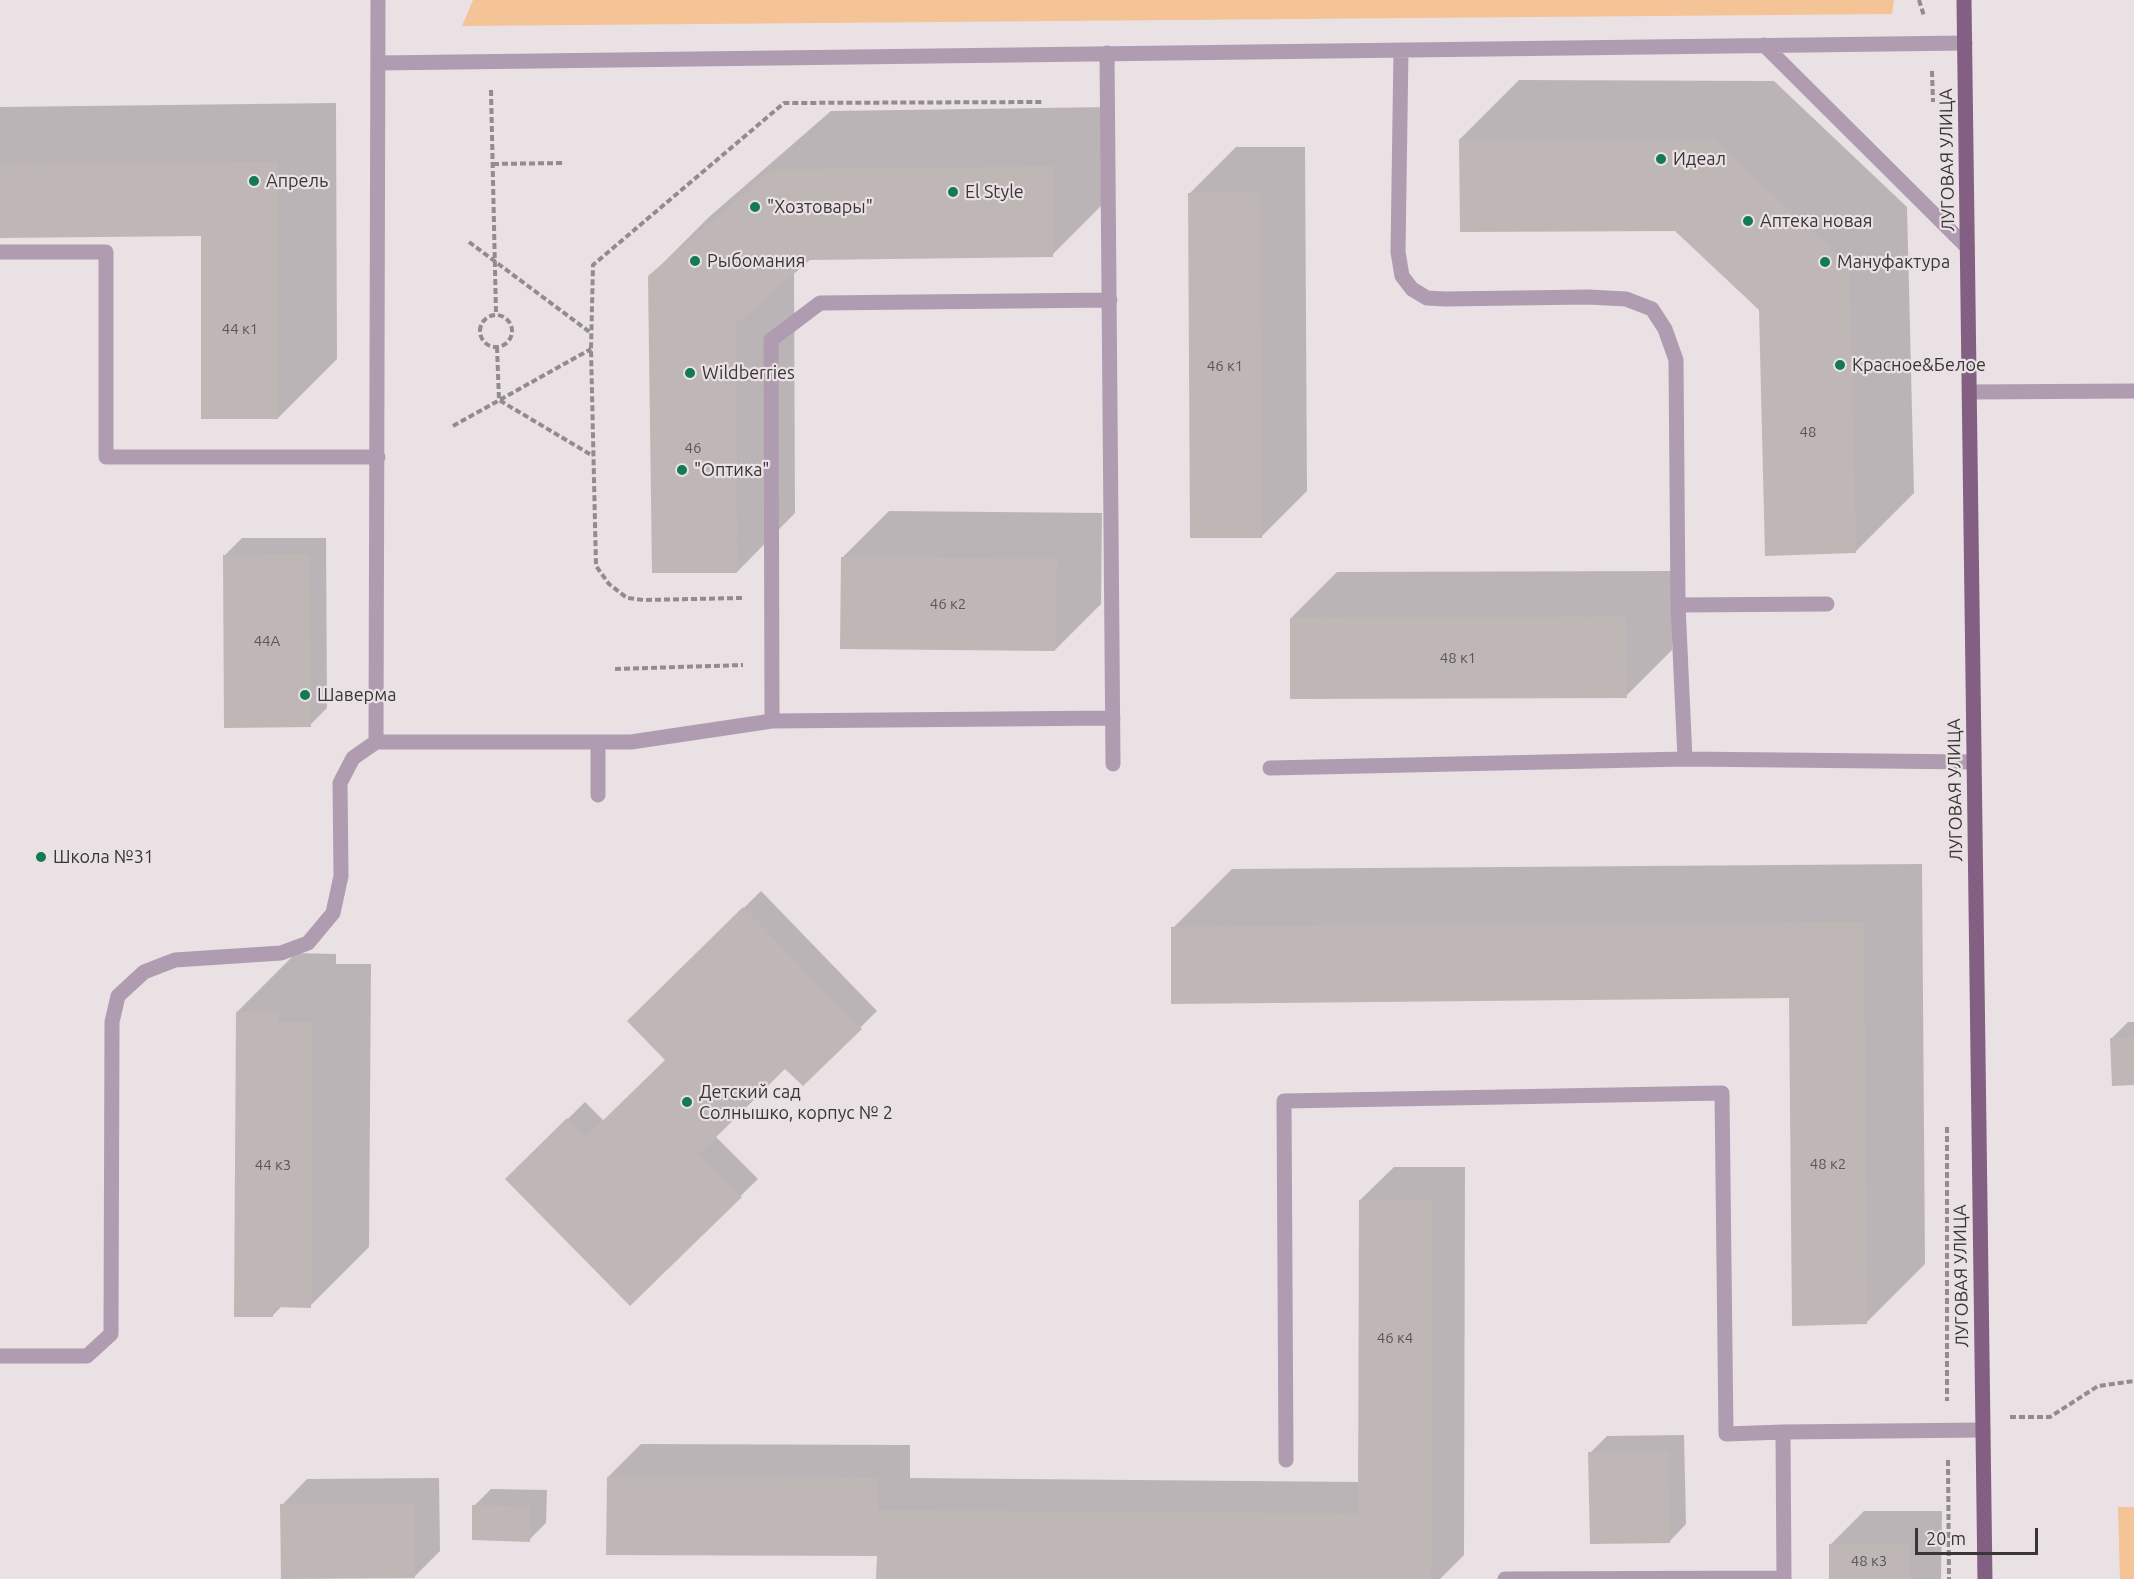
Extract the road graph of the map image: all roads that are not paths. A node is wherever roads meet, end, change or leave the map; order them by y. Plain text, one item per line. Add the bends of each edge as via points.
1 (378, 0) edge
2 (1964, 0) edge
3 (1965, 43) junction
4 (1764, 45) junction
5 (1401, 50) junction
6 (1107, 53) junction
7 (378, 63) junction
8 (1967, 247) junction
9 (0, 252) edge
10 (1110, 300) junction
11 (2134, 391) edge
12 (1970, 392) junction
13 (378, 457) junction
14 (1827, 604) dead end
15 (1678, 605) junction
16 (1113, 718) junction
17 (772, 722) junction
18 (376, 742) junction
19 (598, 742) junction
20 (1685, 759) junction
21 (1974, 762) junction
22 (1113, 764) dead end
23 (1270, 768) dead end
24 (598, 795) dead end
25 (0, 1356) edge
26 (1983, 1423) junction
27 (1783, 1432) junction
28 (1286, 1460) dead end
29 (1784, 1578) edge
30 (1505, 1579) edge
31 (1984, 1579) edge

1 - 7 lane
2 - 3 main road, ЛУГОВАЯ УЛИЦА
3 - 4 lane
3 - 8 main road, ЛУГОВАЯ УЛИЦА
4 - 5 lane
4 - 8 lane
5 - 6 lane
5 - 15 lane via 1398,252 1402,276 1412,289 1427,298 1445,299 1626,299 1652,309 1665,329 1677,360
6 - 7 lane
6 - 10 lane
7 - 13 lane
8 - 12 main road, ЛУГОВАЯ УЛИЦА
9 - 13 lane via 106,252 106,457
10 - 16 lane
10 - 17 lane via 820,303 771,340
11 - 12 lane
12 - 21 main road, ЛУГОВАЯ УЛИЦА
13 - 18 lane
14 - 15 lane
15 - 20 lane
16 - 17 lane
16 - 22 lane
17 - 19 lane via 631,742
18 - 19 lane
18 - 25 lane via 352,758 340,783 341,876 333,914 308,943 281,953 175,960 144,972 118,996 112,1022 111,1334 87,1356
19 - 24 lane
20 - 21 lane
20 - 23 lane
21 - 26 main road, ЛУГОВАЯ УЛИЦА
26 - 27 lane
26 - 31 main road, ЛУГОВАЯ УЛИЦА
27 - 28 lane via 1726,1434 1722,1093 1284,1101
27 - 29 lane
29 - 30 lane

